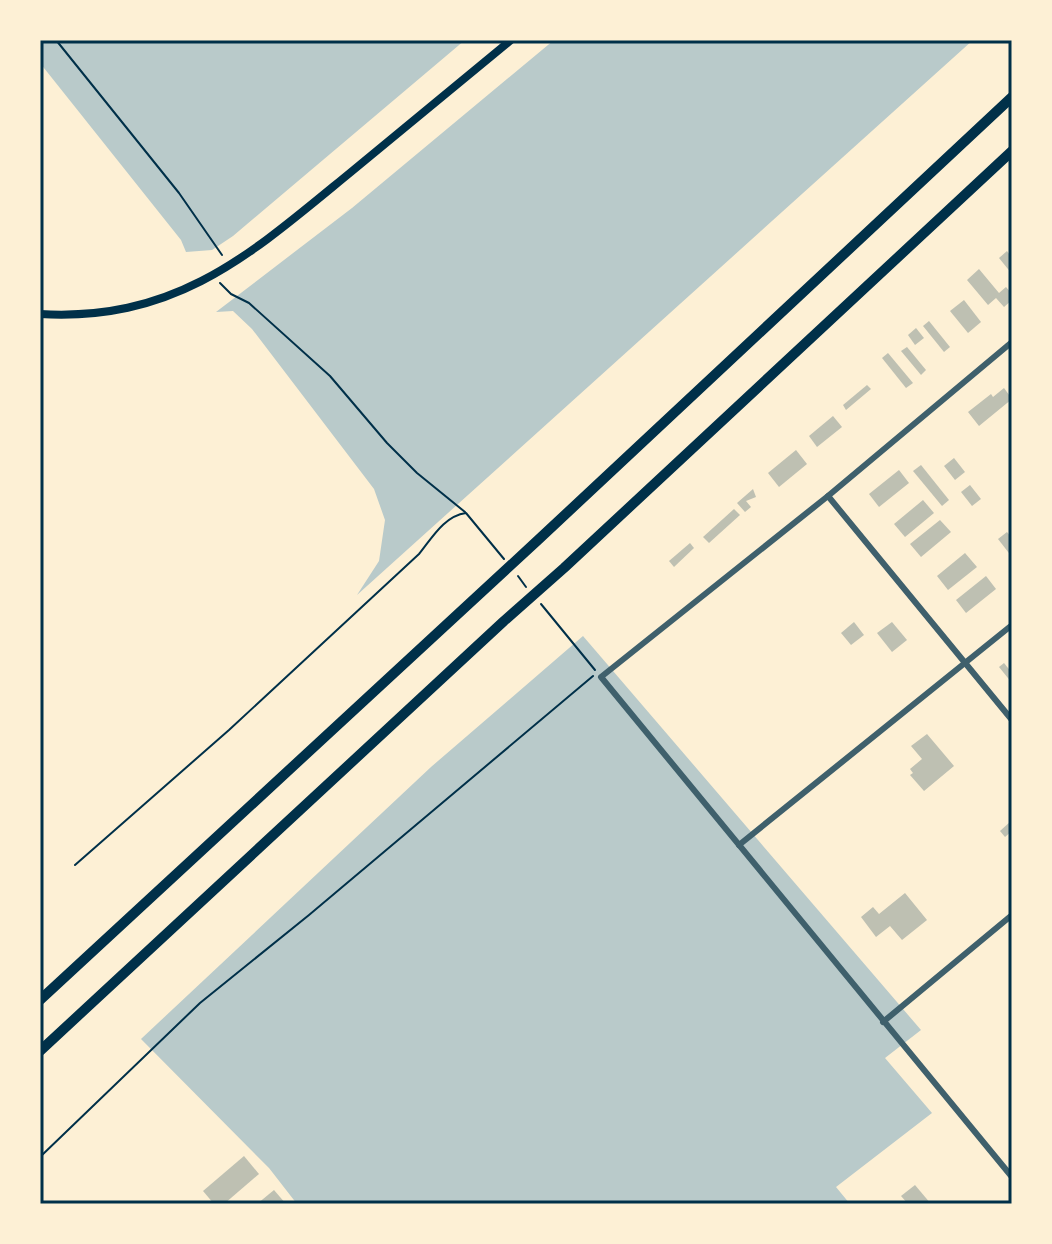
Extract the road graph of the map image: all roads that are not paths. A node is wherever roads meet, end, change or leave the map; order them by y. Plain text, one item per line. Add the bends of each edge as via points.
1 (511, 40) edge
2 (1012, 97) edge
3 (1012, 151) edge
4 (40, 314) edge
5 (1012, 342) edge
6 (828, 496) junction
7 (1012, 625) edge
8 (965, 663) junction
9 (1012, 720) edge
10 (739, 845) junction
11 (1012, 915) edge
12 (40, 1000) edge
13 (883, 1022) junction
14 (40, 1051) edge
15 (1012, 1177) edge

1 - 4 main road via 279,230 214,276 128,309
2 - 12 highway
3 - 14 highway
5 - 6 street
6 - 8 street
6 - 10 street via 601,677
7 - 8 street
8 - 9 street
8 - 10 street
10 - 13 street
11 - 13 street
13 - 15 street

